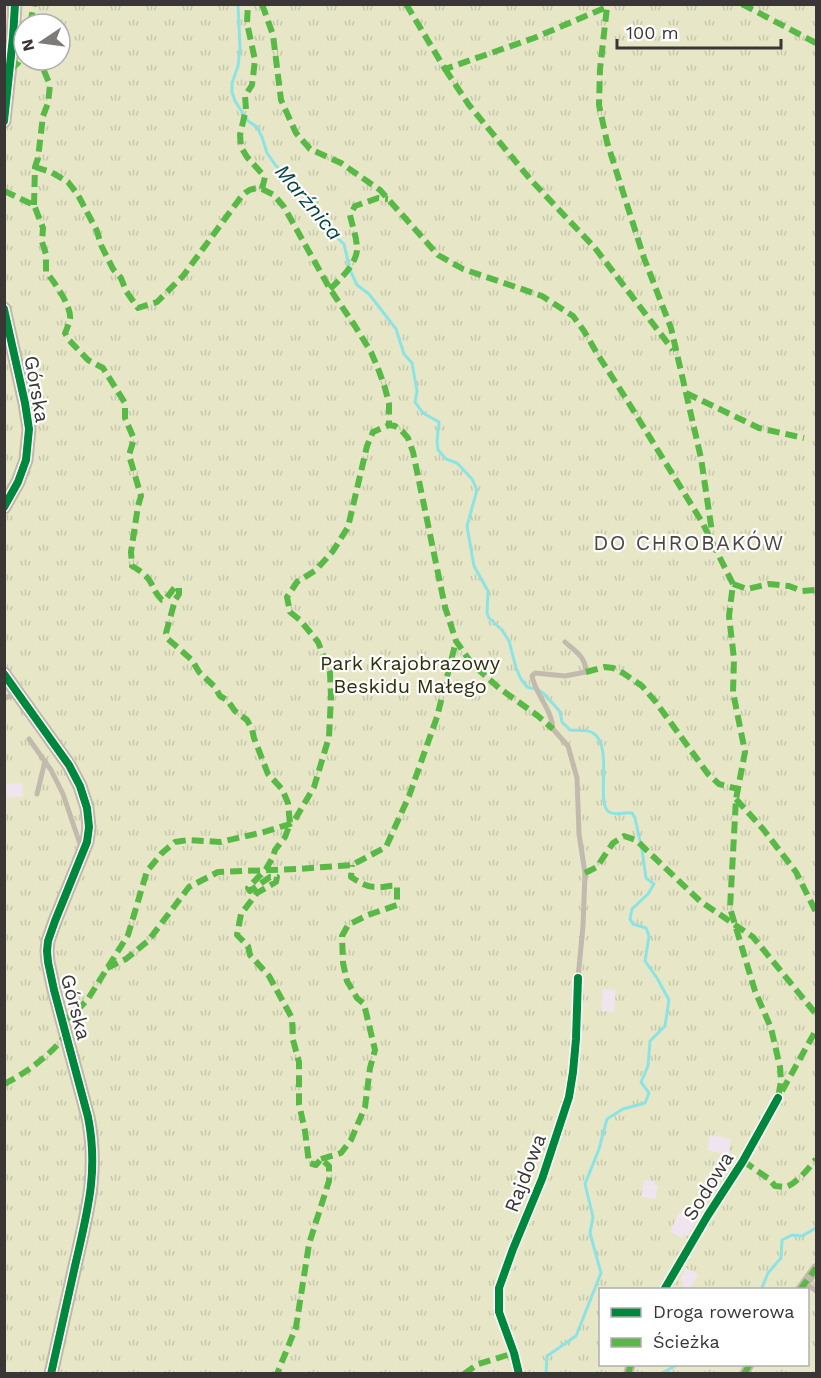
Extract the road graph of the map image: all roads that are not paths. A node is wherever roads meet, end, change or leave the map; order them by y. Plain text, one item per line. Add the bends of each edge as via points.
1 (15, 4) edge
2 (4, 121) edge
3 (4, 309) edge
4 (4, 507) edge
5 (565, 642) dead end
6 (4, 674) edge
7 (12, 696) edge
8 (29, 739) dead end
9 (45, 761) junction
10 (37, 795) dead end
11 (84, 850) junction
12 (578, 978) joint
13 (778, 1098) dead end
14 (816, 1268) edge
15 (802, 1286) edge
16 (665, 1288) edge
17 (51, 1374) edge
18 (519, 1374) edge

1 - 2 street
3 - 4 street, Górska via 29,429 26,460
5 - 12 lane via 582,657 586,672 532,676 539,697 549,710 553,729 568,746 577,778 585,873
6 - 7 street, Górska
7 - 11 street, Górska via 64,759 80,786 89,818
8 - 9 lane
9 - 10 lane
9 - 11 lane via 63,794
11 - 17 street, Górska via 51,931 47,951 83,1093 93,1164
12 - 18 street, Rajdowa via 569,1097 500,1288 499,1312
13 - 16 street, Sodowa
14 - 15 street

